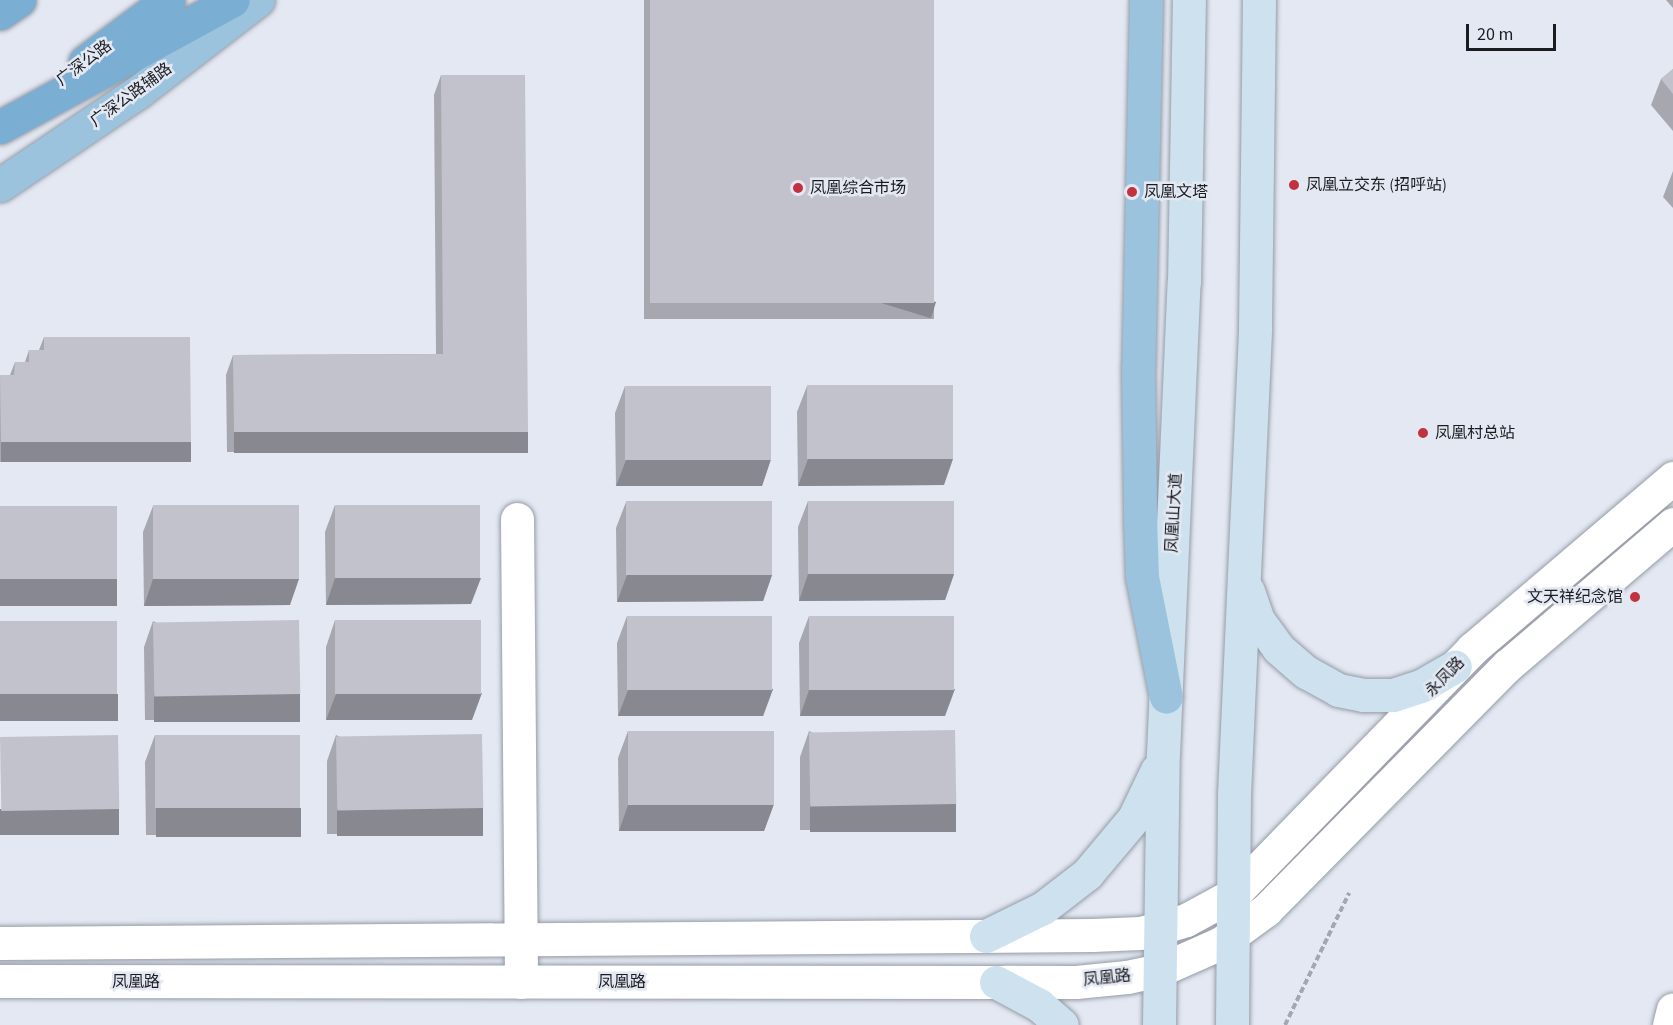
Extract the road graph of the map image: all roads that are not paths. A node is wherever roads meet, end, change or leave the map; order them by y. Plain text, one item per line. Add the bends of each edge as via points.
1 (19, 0) edge
2 (168, 0) edge
3 (233, 0) edge
4 (258, 0) edge
5 (1146, 0) edge
6 (1189, 0) edge
7 (1258, 0) edge
8 (0, 13) edge
9 (0, 126) edge
10 (0, 185) edge
11 (1673, 478) edge
12 (517, 519) dead end
13 (1672, 528) edge
14 (1244, 578) junction
15 (1455, 666) junction
16 (1166, 697) junction
17 (1163, 754) junction
18 (1234, 894) junction
19 (1160, 928) junction
20 (1234, 935) junction
21 (986, 936) junction
22 (521, 939) junction
23 (0, 943) edge
24 (1160, 970) junction
25 (0, 981) edge
26 (521, 982) junction
27 (996, 982) junction
28 (1673, 1009) edge
29 (1062, 1025) edge
30 (1159, 1025) edge
31 (1232, 1025) edge
32 (1669, 1025) edge

1 - 8 highway
2 - 9 highway, 广深公路
3 - 9 highway
4 - 10 main road, 广深公路辅路 via 138,92
5 - 16 main road via 1138,367 1140,519 1143,577
6 - 16 main road, 凤凰山大道 via 1182,325
7 - 14 main road via 1255,328
11 - 15 street, 永凤路 via 1502,621
12 - 22 street
13 - 20 street via 1508,665 1276,901
14 - 15 main road via 1258,620 1278,648 1306,672 1338,690 1393,695 1422,686
14 - 18 main road via 1234,794
15 - 18 street, 永凤路
16 - 17 main road, 凤凰山大道
17 - 19 main road, 凤凰山大道
17 - 21 main road via 1144,801 1099,862 1043,908
18 - 19 street via 1186,920
18 - 20 main road
19 - 21 street via 1119,935
19 - 24 main road, 凤凰山大道
20 - 24 street, 凤凰路 via 1197,956
20 - 31 main road
21 - 22 street
22 - 23 street
22 - 26 street
24 - 27 street, 凤凰路 via 1093,981
24 - 30 main road, 凤凰山大道
25 - 26 street, 凤凰路
26 - 27 street, 凤凰路
27 - 29 main road via 1039,1005
28 - 32 street

